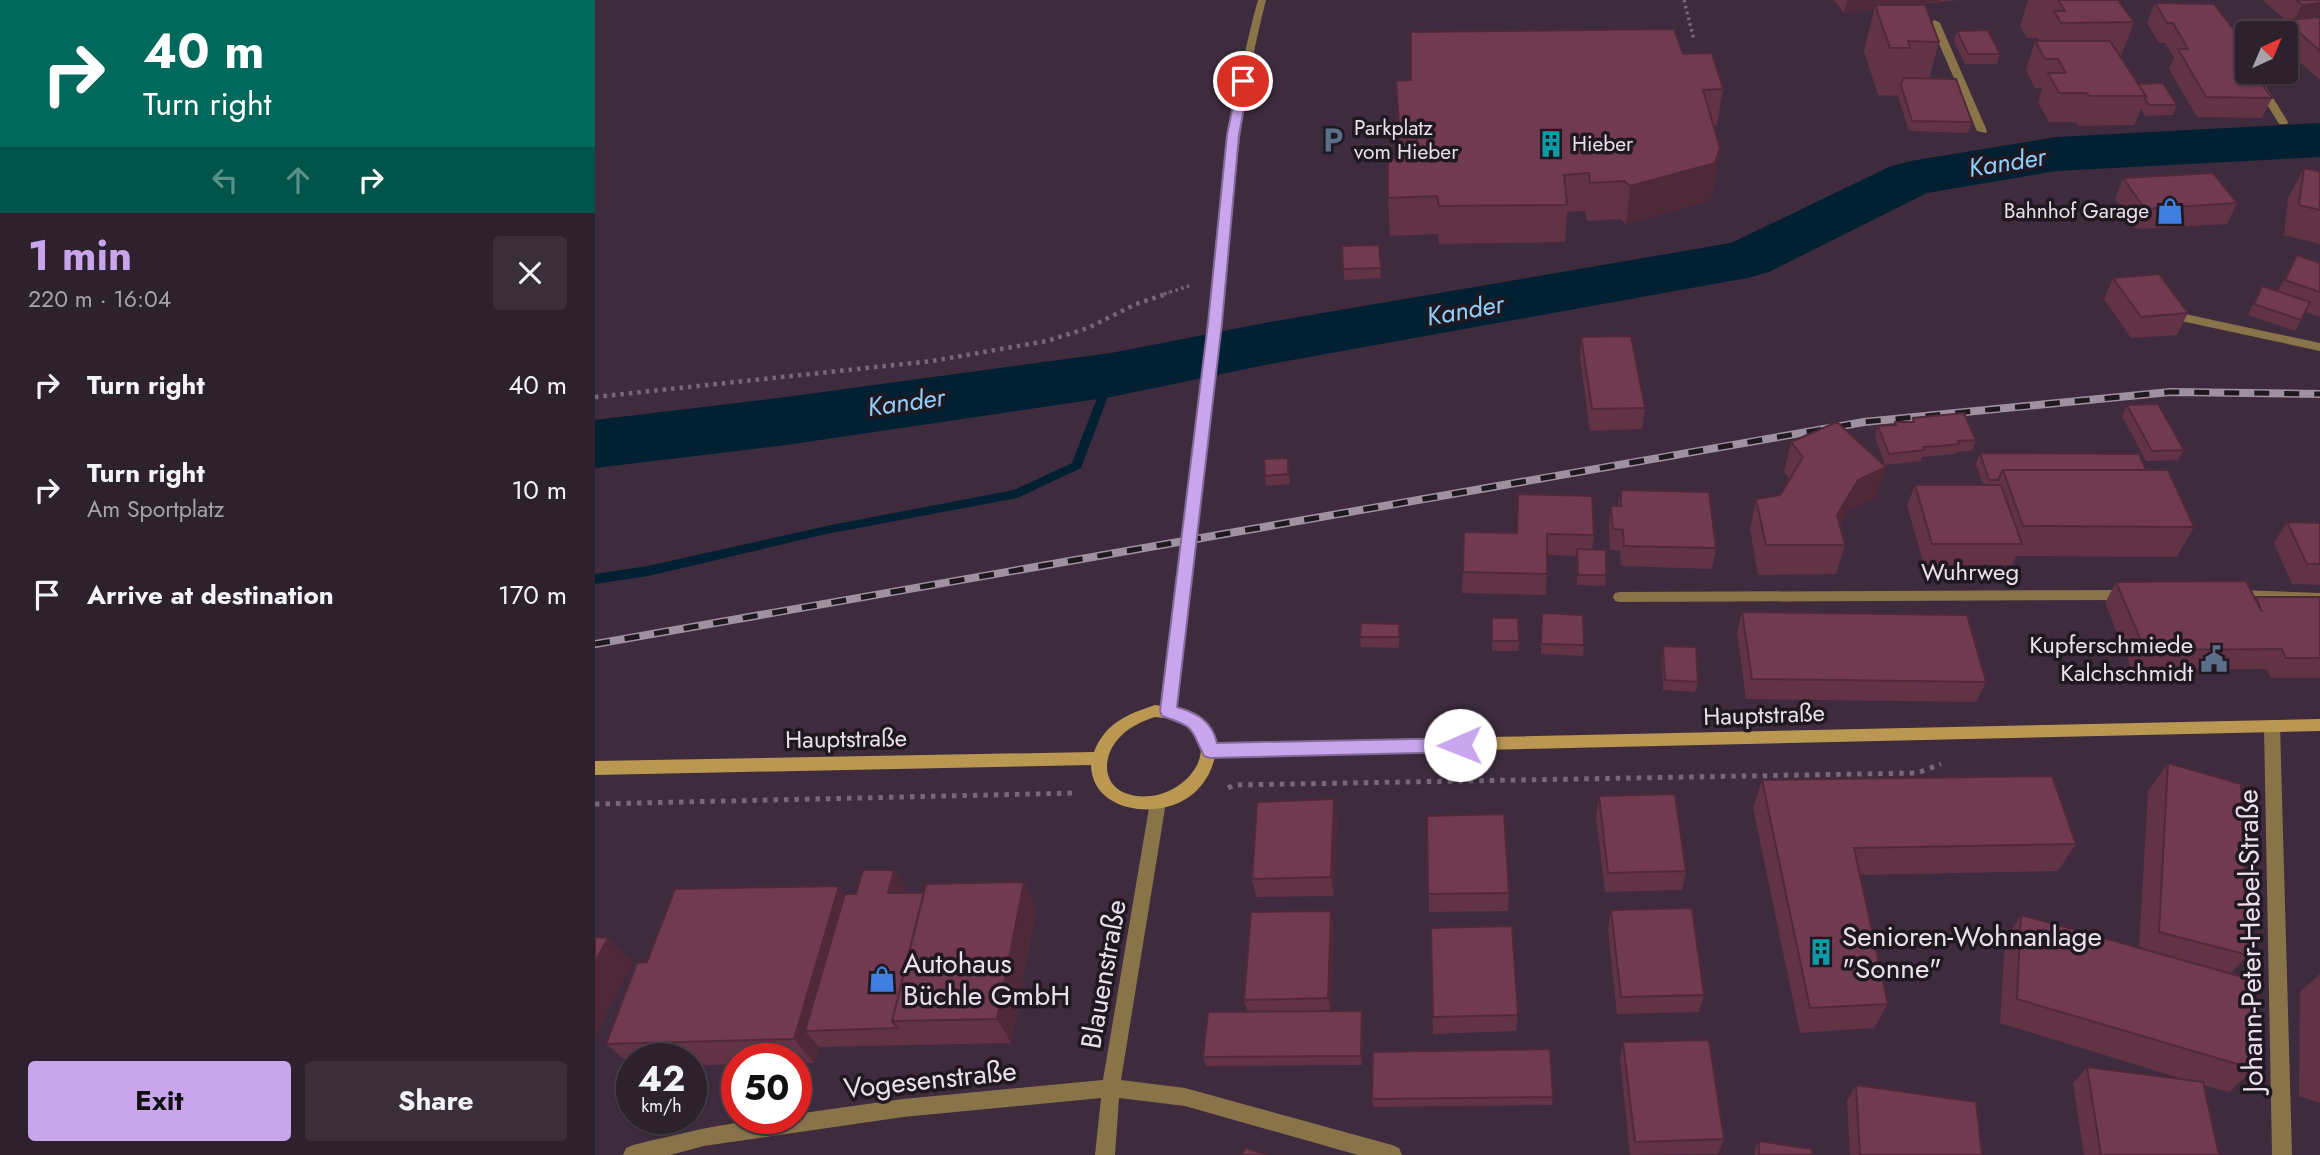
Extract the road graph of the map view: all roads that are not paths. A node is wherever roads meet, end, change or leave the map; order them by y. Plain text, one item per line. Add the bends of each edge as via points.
1 (1262, 0) edge
2 (1935, 23) edge
3 (2259, 84) edge
4 (2283, 122) dead end
5 (1982, 131) dead end
6 (2185, 318) edge
7 (2320, 347) edge
8 (2142, 595) edge
9 (2224, 595) edge
10 (1620, 597) dead end
11 (2320, 598) edge
12 (1168, 711) junction
13 (2320, 724) edge
14 (2272, 726) junction
15 (1210, 750) junction
16 (1098, 758) junction
17 (595, 768) edge
18 (1158, 803) junction
19 (1111, 1088) junction
20 (633, 1155) edge
21 (1105, 1155) edge
22 (1392, 1155) edge
23 (2282, 1155) edge

1 - 12 street via 1233,135
2 - 5 street
3 - 4 street
6 - 7 street
8 - 10 street, Wuhrweg
9 - 11 street
12 - 15 main road via 1194,719 1208,738
12 - 16 main road via 1128,719 1108,736
13 - 14 main road, Hauptstraße
14 - 15 main road, Hauptstraße
14 - 23 street, Johann-Peter-Hebel-Straße
15 - 18 main road via 1204,771 1189,789
16 - 17 main road, Hauptstraße
16 - 18 main road via 1102,780 1118,797
18 - 19 street, Blauenstraße
19 - 20 street, Vogesenstraße via 903,1108 704,1137
19 - 21 street, Blauenstraße
19 - 22 street, Vogesenstraße via 1185,1097

